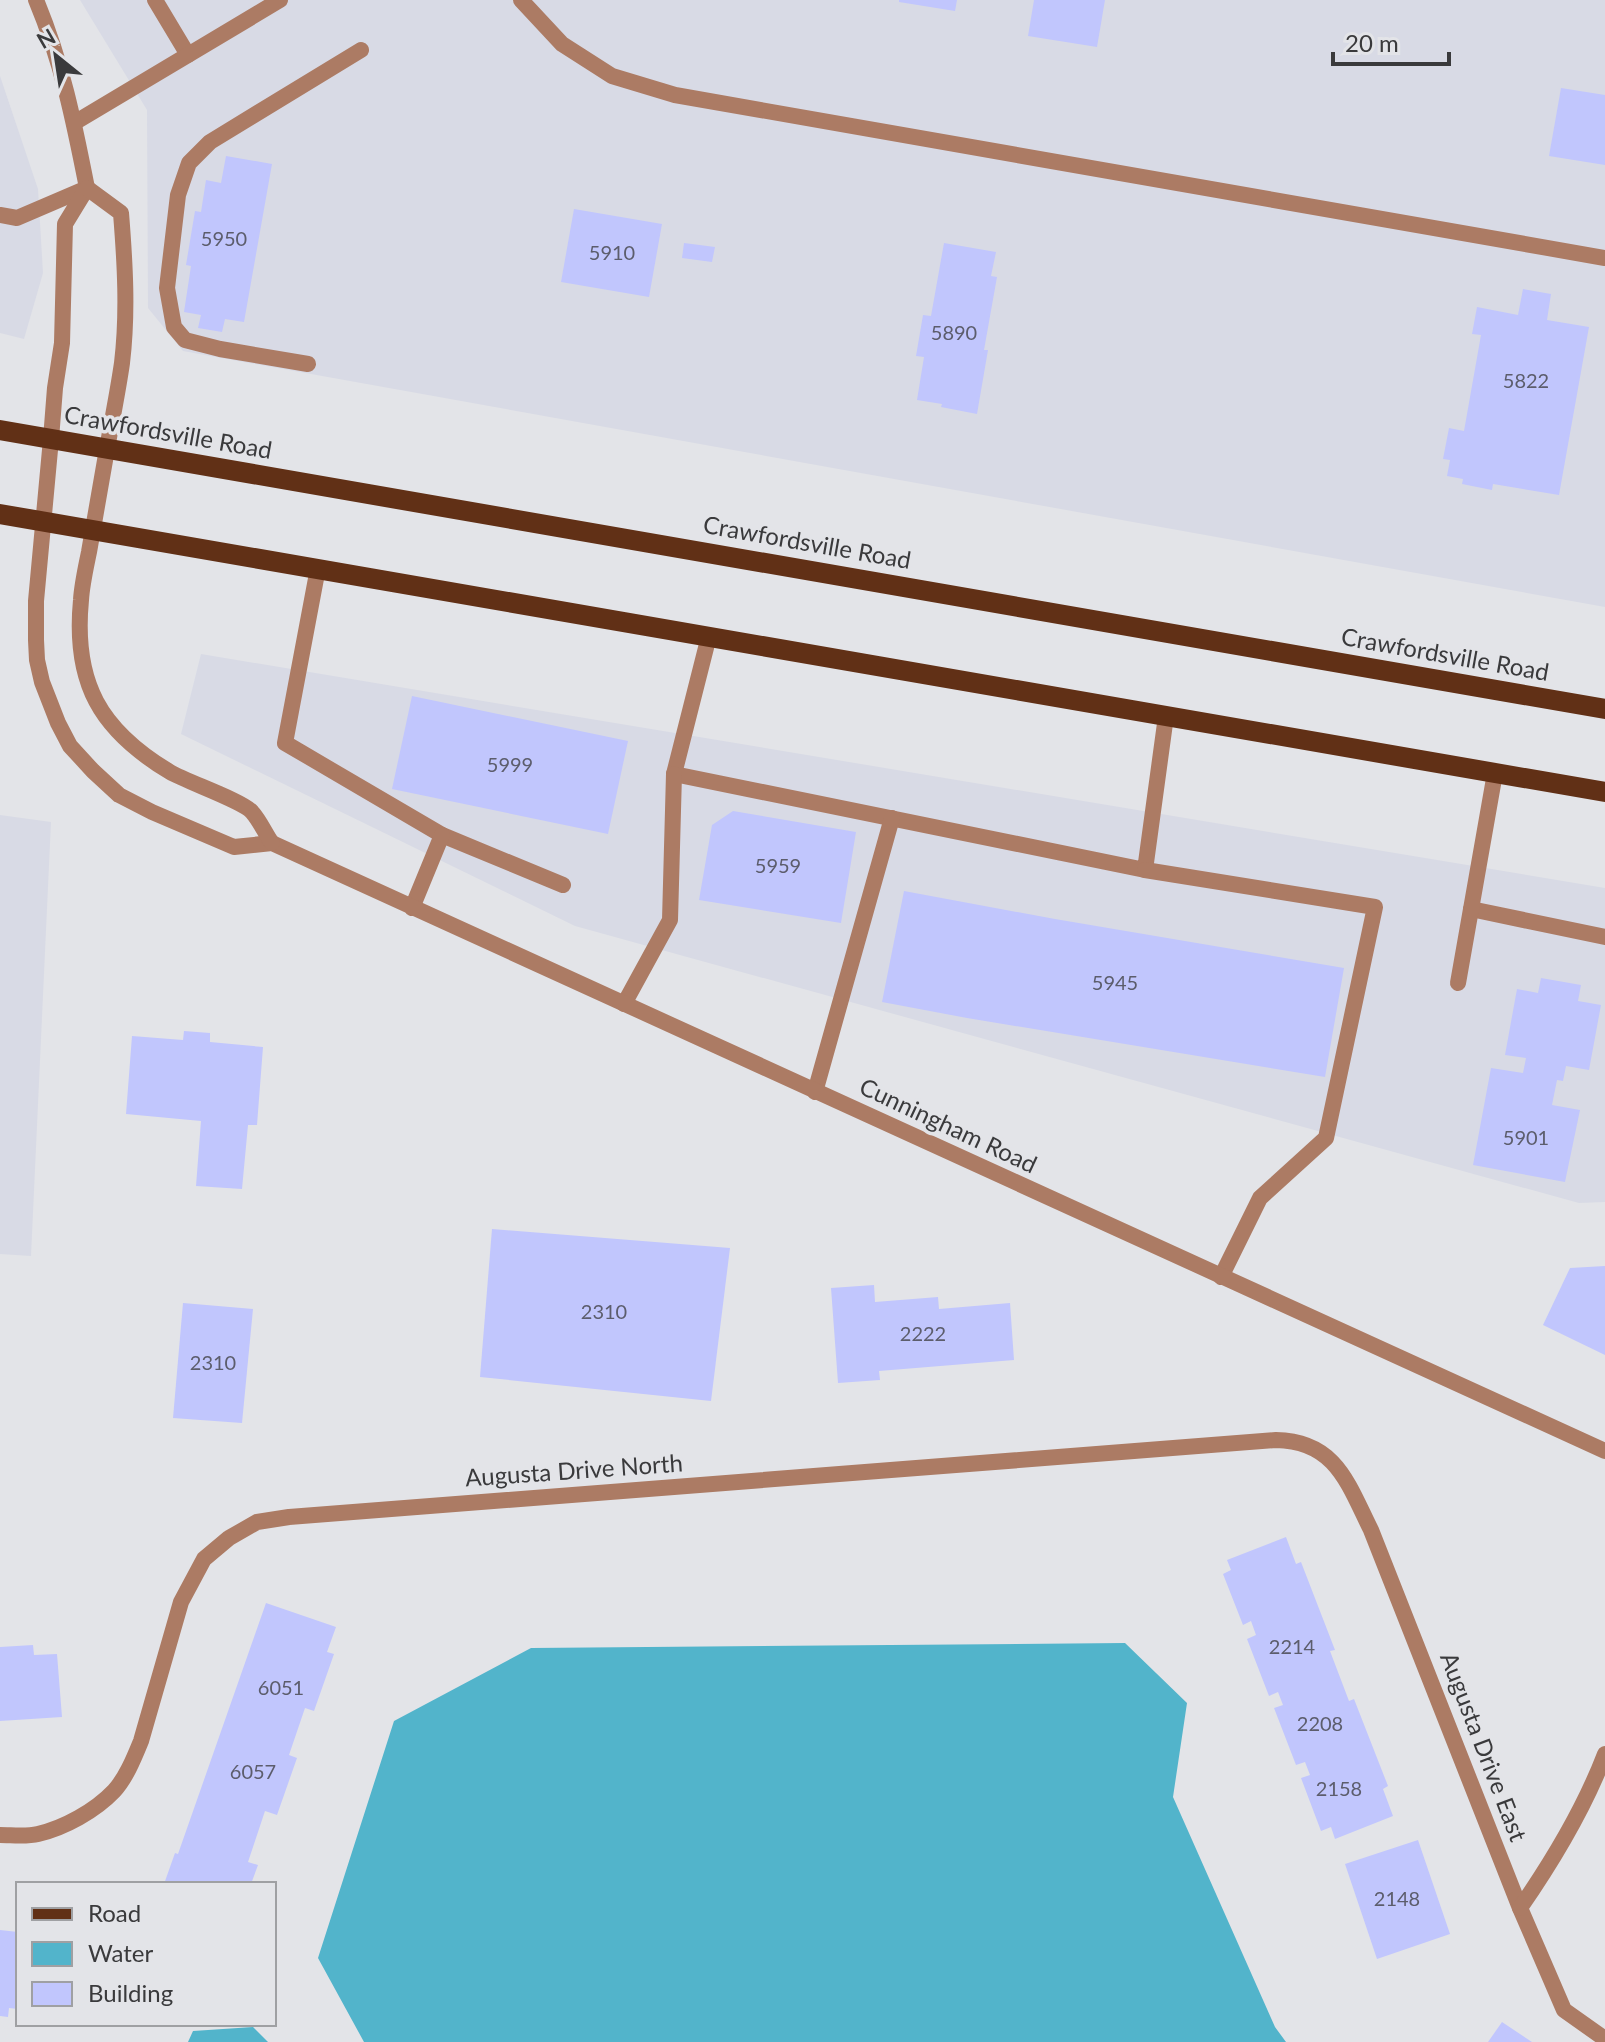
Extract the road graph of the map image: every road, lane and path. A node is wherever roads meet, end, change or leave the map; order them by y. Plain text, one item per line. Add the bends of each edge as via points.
1 (36, 0) edge
2 (155, 0) edge
3 (280, 0) edge
4 (521, 0) edge
5 (361, 50) dead end
6 (188, 55) junction
7 (74, 123) junction
8 (87, 188) junction
9 (0, 215) edge
10 (1605, 258) edge
11 (308, 364) dead end
12 (0, 430) edge
13 (51, 439) junction
14 (107, 449) junction
15 (0, 514) edge
16 (44, 521) junction
17 (93, 531) junction
18 (318, 568) junction
19 (709, 636) junction
20 (1605, 709) edge
21 (1166, 716) junction
22 (1495, 773) junction
23 (674, 774) junction
24 (1605, 792) edge
25 (892, 818) junction
26 (442, 835) junction
27 (272, 843) junction
28 (1145, 870) junction
29 (563, 885) dead end
30 (412, 908) junction
31 (1471, 909) junction
32 (1605, 937) edge
33 (1458, 983) dead end
34 (624, 1004) junction
35 (815, 1092) junction
36 (1221, 1277) junction
37 (1605, 1451) edge
38 (1331, 1459) joint
39 (1605, 1754) edge
40 (0, 1835) edge
41 (1520, 1908) junction
42 (1605, 2039) edge

1 - 7 street
2 - 6 street
3 - 6 street
4 - 10 street via 562,44 612,76 675,95
5 - 11 street via 210,142 189,163 178,195 167,288 179,334 220,349
6 - 7 street
7 - 8 street
8 - 9 street via 17,218
8 - 13 street, Cunningham Road via 65,224 63,331
8 - 14 street via 121,213 124,251 122,364
12 - 13 main road, Crawfordsville Road
13 - 14 main road, Crawfordsville Road
13 - 16 street, Cunningham Road
14 - 17 street
14 - 20 main road, Crawfordsville Road
15 - 16 main road
16 - 17 main road
16 - 27 street, Cunningham Road via 37,660 49,703 70,746 119,795 152,812 234,847
17 - 18 main road
17 - 27 street via 81,600 80,648 104,716 152,761 251,809
18 - 19 main road
18 - 26 street via 285,743
19 - 21 main road
19 - 23 street
21 - 22 main road
21 - 28 street
22 - 24 main road
22 - 31 street
23 - 25 street
23 - 34 street via 670,920
25 - 28 street
25 - 35 street
26 - 29 street
26 - 30 street
27 - 30 street, Cunningham Road
28 - 36 street via 1375,907 1326,1138 1260,1198
30 - 34 street, Cunningham Road
31 - 32 street
31 - 33 street
34 - 35 street, Cunningham Road
35 - 36 street, Cunningham Road
36 - 37 street, Cunningham Road
38 - 40 street, Augusta Drive North via 1306,1444 1276,1440 257,1522 229,1538 196,1573 181,1602 141,1741 115,1790 71,1822 37,1834
38 - 41 street, Augusta Drive East via 1371,1530
39 - 41 street via 1563,1843
41 - 42 street, Augusta Drive East via 1564,2010

